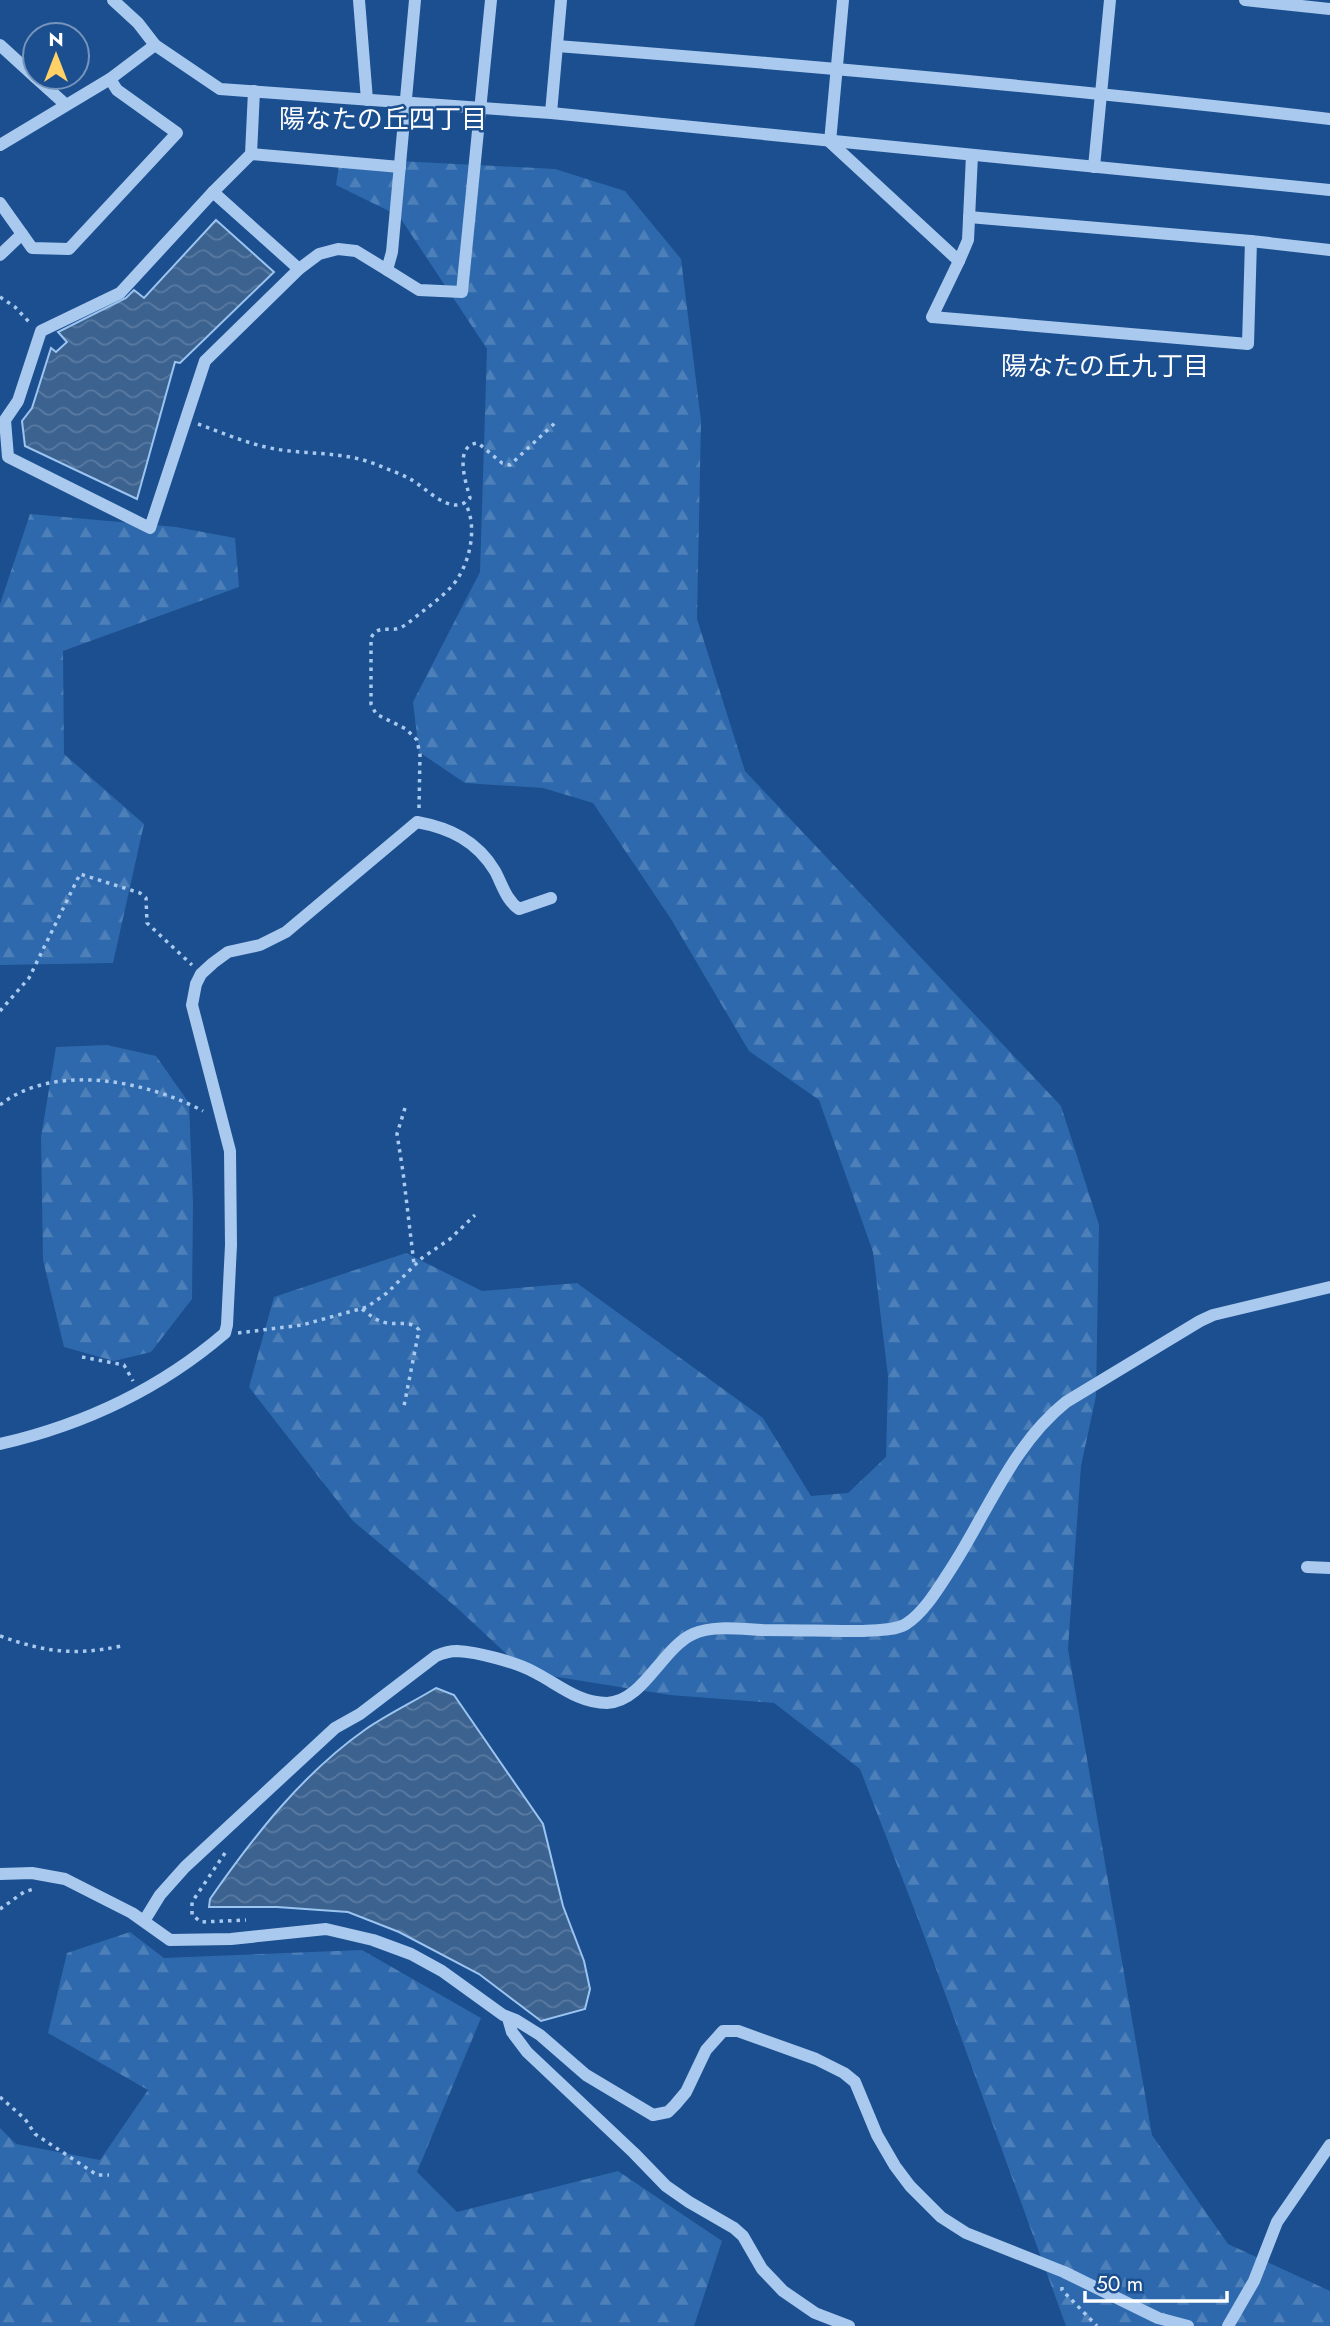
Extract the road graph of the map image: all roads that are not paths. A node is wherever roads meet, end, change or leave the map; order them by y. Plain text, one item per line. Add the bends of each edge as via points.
1 (113, 0) edge
2 (359, 0) edge
3 (415, 0) edge
4 (491, 0) edge
5 (561, 0) edge
6 (843, 0) edge
7 (1110, 0) edge
8 (1245, 0) edge
9 (1330, 9) edge
10 (0, 45) edge
11 (155, 45) junction
12 (557, 46) junction
13 (21, 64) edge
14 (837, 68) junction
15 (110, 79) junction
16 (51, 91) edge
17 (254, 91) junction
18 (1101, 92) junction
19 (367, 100) junction
20 (65, 104) junction
21 (405, 104) junction
22 (481, 108) junction
23 (551, 113) junction
24 (1330, 118) edge
25 (830, 142) junction
26 (0, 145) edge
27 (251, 154) junction
28 (972, 155) junction
29 (400, 167) junction
30 (1094, 167) junction
31 (1330, 190) edge
32 (213, 192) junction
33 (0, 203) edge
34 (969, 216) junction
35 (22, 233) junction
36 (1251, 241) junction
37 (1330, 250) edge
38 (0, 255) edge
39 (959, 261) junction
40 (299, 269) junction
41 (387, 270) junction
42 (551, 898) dead end
43 (1330, 1287) edge
44 (0, 1444) edge
45 (1307, 1567) dead end
46 (1330, 1568) edge
47 (0, 1874) edge
48 (144, 1921) junction
49 (508, 2018) junction
50 (1330, 2145) edge
51 (849, 2326) edge
52 (1188, 2326) edge
53 (1228, 2326) edge

1 - 11 street
2 - 19 street
3 - 21 street
4 - 22 street
5 - 12 street
6 - 14 street
7 - 18 street
8 - 9 street
10 - 13 street
11 - 15 street
11 - 17 street via 220,89
12 - 14 street
12 - 23 street
14 - 18 street
14 - 25 street
15 - 20 street
15 - 35 street via 117,90 177,133 69,248 32,248
16 - 20 street
17 - 19 street
17 - 27 street
18 - 24 street
18 - 30 street
19 - 21 street
20 - 26 street
21 - 22 street
21 - 29 street
22 - 23 street
22 - 41 street via 462,292 419,290
23 - 25 street
25 - 28 street
25 - 39 street
27 - 29 street
27 - 32 street
28 - 30 street
28 - 34 street
29 - 41 street
30 - 31 street
32 - 40 street
32 - 40 street via 120,293 41,331 18,401 5,420 8,457 150,528 205,361
33 - 35 street
34 - 36 street
34 - 39 street via 968,240
35 - 38 street
36 - 37 street
36 - 39 street via 1248,344 932,317
40 - 41 street via 319,254 338,249 356,251
42 - 44 street via 519,909 470,841 417,822 286,932 260,945 228,951 201,974 192,1005 230,1151 231,1245 225,1332 137,1394 92,1416
43 - 48 street via 1213,1315 1052,1413 1004,1476 933,1596 907,1623 863,1631 703,1631 682,1641 626,1698 604,1703 558,1688 520,1666 467,1652 445,1652 335,1728 194,1858 160,1895
45 - 46 street
47 - 48 street via 65,1879
48 - 49 street via 170,1940 181,1941 231,1940 309,1929 350,1933 426,1962
49 - 51 street via 527,2052 666,2186 743,2236 762,2269 783,2291 815,2313
49 - 52 street via 540,2035 586,2075 653,2115 668,2112 686,2092 706,2050 723,2031 738,2031 816,2059 855,2082 895,2166 942,2217 966,2233 1064,2272 1158,2318
50 - 53 street via 1278,2222 1254,2281

